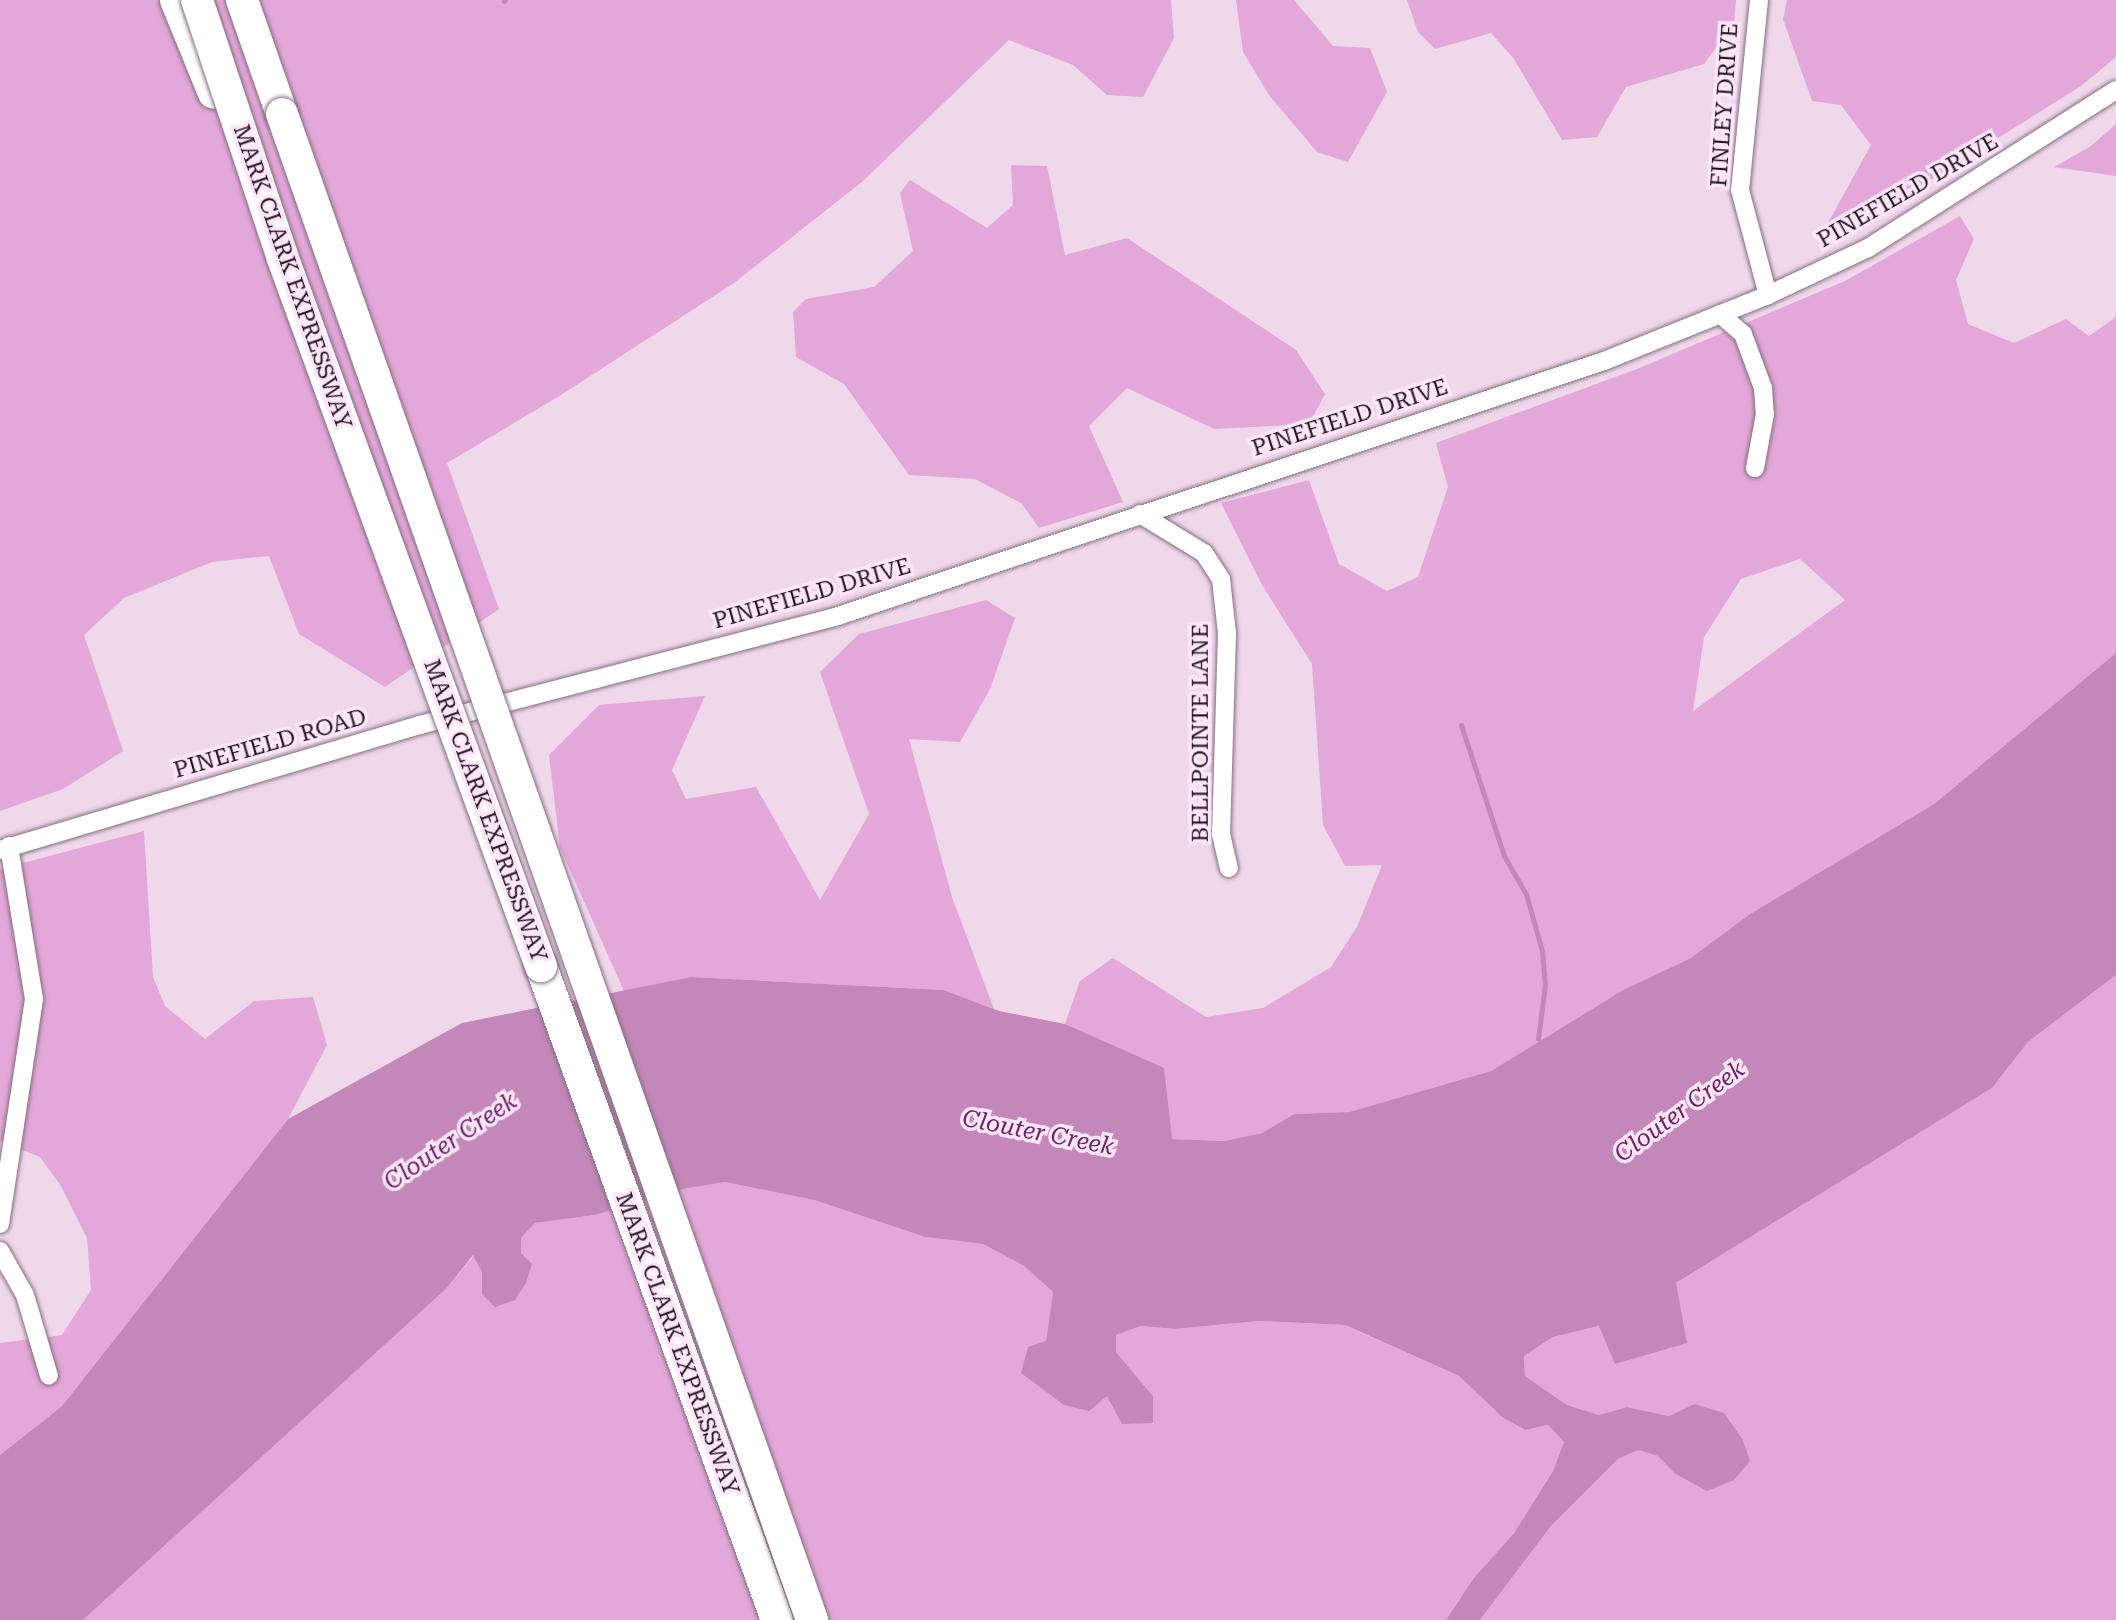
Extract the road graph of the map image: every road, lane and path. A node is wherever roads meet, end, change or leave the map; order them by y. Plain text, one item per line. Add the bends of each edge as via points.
1 (176, 0) edge
2 (197, 0) edge
3 (242, 0) edge
4 (257, 0) edge
5 (1759, 0) edge
6 (2116, 90) edge
7 (282, 114) junction
8 (282, 256) junction
9 (1768, 295) junction
10 (1720, 314) junction
11 (1755, 468) dead end
12 (1140, 514) junction
13 (556, 688) joint
14 (4, 848) edge
15 (1228, 868) dead end
16 (0, 1224) edge
17 (0, 1251) edge
18 (49, 1376) dead end
19 (777, 1620) edge
20 (812, 1620) edge

1 - 8 highway, bridge
2 - 8 highway, MARK CLARK EXPRESSWAY, bridge
3 - 7 highway, MARK CLARK EXPRESSWAY
4 - 7 highway
5 - 9 street, FINLEY DRIVE via 1740,190
6 - 9 street, PINEFIELD DRIVE via 1868,248
7 - 20 highway, MARK CLARK EXPRESSWAY, bridge
8 - 19 highway, MARK CLARK EXPRESSWAY, bridge
9 - 10 street, PINEFIELD DRIVE
10 - 11 street via 1743,334 1763,388 1765,414
10 - 12 street, PINEFIELD DRIVE via 1604,361
12 - 13 street, PINEFIELD DRIVE via 838,616
12 - 15 street, BELLPOINTE LANE via 1204,553 1221,579 1227,634 1221,834
13 - 14 street, PINEFIELD ROAD
14 - 16 street via 34,999
17 - 18 street via 25,1295

